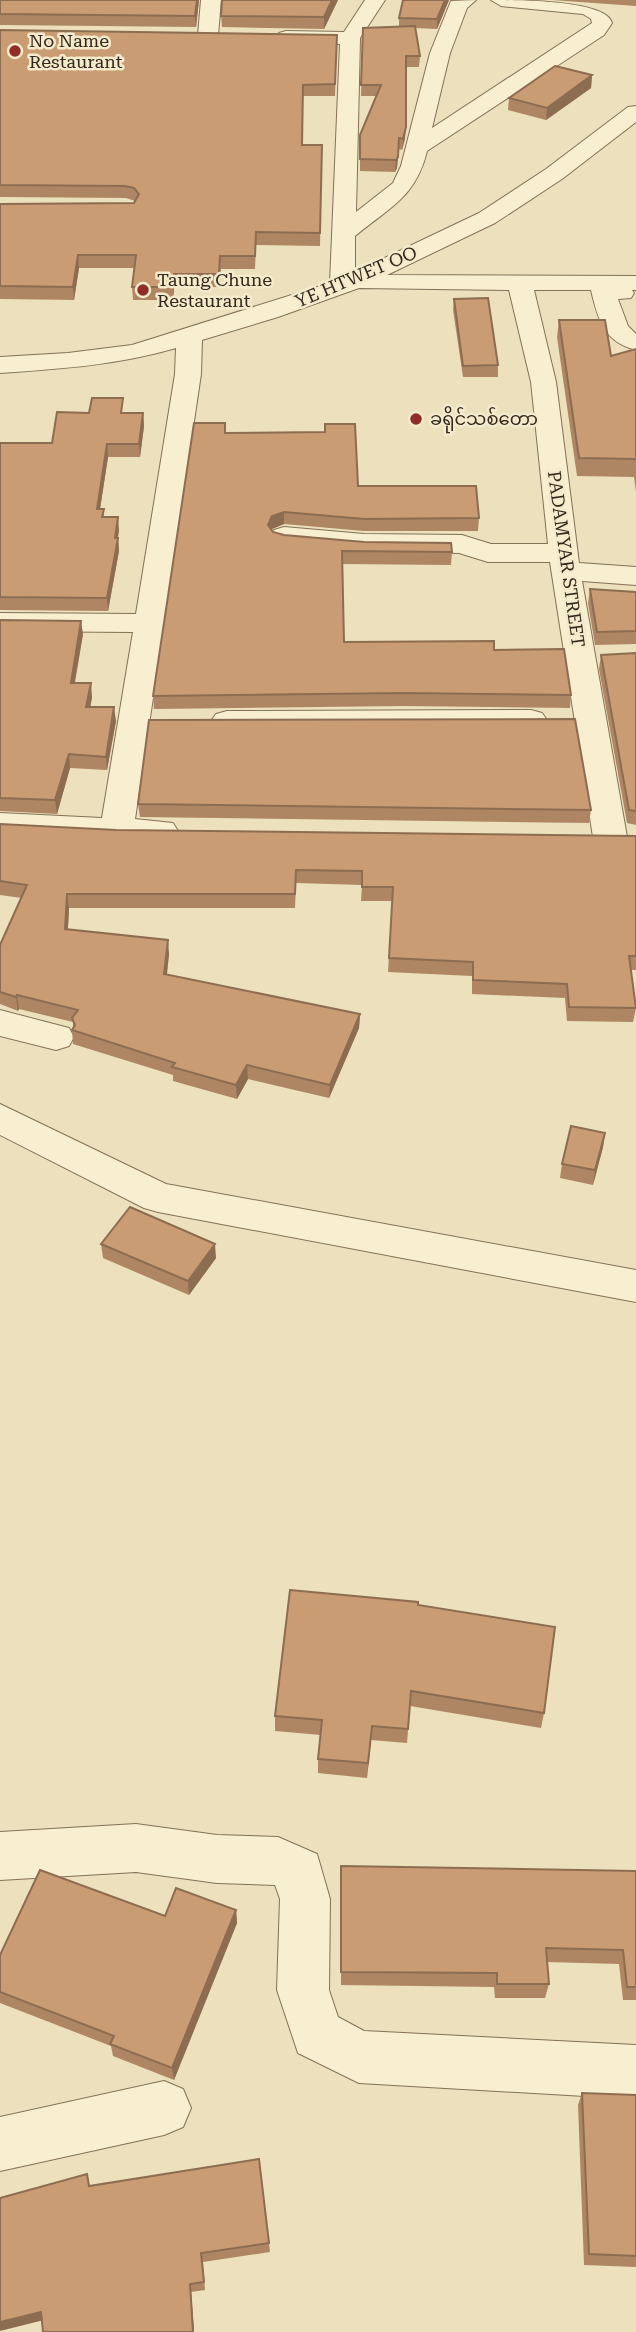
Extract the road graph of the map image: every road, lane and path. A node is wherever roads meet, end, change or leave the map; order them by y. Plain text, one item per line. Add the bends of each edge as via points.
1 (211, 0) edge
2 (375, 0) edge
3 (466, 0) edge
4 (501, 0) edge
5 (234, 36) edge
6 (260, 36) edge
7 (350, 38) junction
8 (634, 115) edge
9 (416, 148) junction
10 (343, 234) junction
11 (519, 282) junction
12 (602, 282) junction
13 (636, 283) edge
14 (347, 284) junction
15 (636, 301) edge
16 (189, 337) junction
17 (636, 342) edge
18 (135, 352) junction
19 (0, 365) edge
20 (0, 377) edge
21 (284, 536) edge
22 (565, 562) junction
23 (636, 576) edge
24 (0, 622) edge
25 (148, 623) junction
26 (202, 721) edge
27 (591, 721) junction
28 (0, 824) edge
29 (117, 830) junction
30 (186, 831) edge
31 (609, 837) edge
32 (0, 1023) edge
33 (56, 1037) dead end
34 (0, 1118) edge
35 (636, 1286) edge
36 (0, 1856) edge
37 (636, 2072) edge
38 (164, 2108) dead end
39 (0, 2144) edge

1 - 5 street via 201,35
2 - 7 street
3 - 9 street via 458,5 440,53
4 - 9 street via 587,9 601,16 602,23 597,31
6 - 7 street
7 - 10 street
8 - 14 street, YE HTWET OO via 487,218
9 - 10 street via 403,186
10 - 14 street
11 - 12 street
11 - 14 street
11 - 22 street, PADAMYAR STREET via 531,315 546,403
12 - 13 street
12 - 15 street
12 - 17 street via 619,332
14 - 16 street, YE HTWET OO
16 - 18 street, YE HTWET OO
16 - 25 street via 188,374
18 - 19 street, YE HTWET OO
18 - 20 street via 121,369
21 - 22 street via 462,544 488,554
22 - 23 street
22 - 27 street, PADAMYAR STREET via 591,657
24 - 25 street
25 - 29 street via 148,722
26 - 27 street
27 - 31 street, PADAMYAR STREET
28 - 29 street
29 - 30 street
32 - 33 street
34 - 35 street via 158,1197
36 - 37 street via 136,1848 217,1859 278,1861 299,1871 305,1899 303,1990 317,2034 359,2057
38 - 39 street

